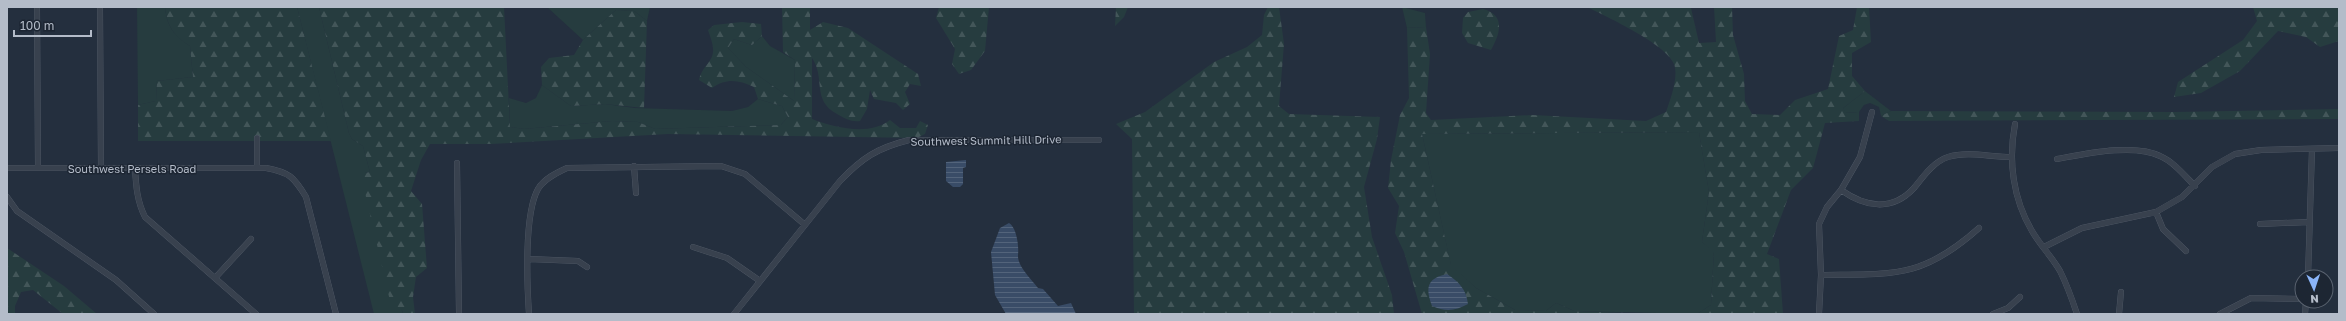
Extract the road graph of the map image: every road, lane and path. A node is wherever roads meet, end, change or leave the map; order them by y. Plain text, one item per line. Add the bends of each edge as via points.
1 (37, 7) edge
2 (100, 7) edge
3 (1872, 112) dead end
4 (2015, 124) dead end
5 (257, 138) dead end
6 (1099, 140) dead end
7 (2339, 148) edge
8 (2312, 149) junction
9 (2011, 157) junction
10 (2057, 159) dead end
11 (457, 163) dead end
12 (634, 166) junction
13 (7, 168) edge
14 (38, 168) junction
15 (101, 168) junction
16 (135, 168) junction
17 (257, 168) junction
18 (2195, 186) junction
19 (1841, 190) junction
20 (636, 193) dead end
21 (7, 197) edge
22 (2156, 212) junction
23 (2309, 222) junction
24 (804, 224) junction
25 (2260, 224) dead end
26 (1979, 228) dead end
27 (251, 239) dead end
28 (693, 247) dead end
29 (2044, 247) junction
30 (2186, 251) dead end
31 (529, 259) junction
32 (588, 267) dead end
33 (2308, 269) edge
34 (1821, 275) junction
35 (215, 278) junction
36 (760, 281) junction
37 (2121, 292) dead end
38 (2020, 297) dead end
39 (2294, 299) edge
40 (154, 314) edge
41 (254, 314) edge
42 (336, 314) edge
43 (459, 314) edge
44 (529, 314) edge
45 (734, 314) edge
46 (1819, 314) edge
47 (1993, 314) edge
48 (2077, 314) edge
49 (2119, 314) edge
50 (2220, 314) edge

1 - 14 street
2 - 15 street
3 - 19 street via 1860,157
4 - 9 street
5 - 17 street
6 - 24 street, Southwest Summit Hill Drive via 909,140 892,144 858,162
7 - 8 street
8 - 18 street via 2261,150 2235,154 2212,167
8 - 23 street
9 - 19 street via 1963,154 1946,158 1922,177 1905,197 1882,206 1866,204
9 - 29 street via 2014,185 2022,212
10 - 18 street via 2106,152 2146,152 2166,159
11 - 43 street
12 - 20 street
12 - 24 street via 721,166 745,174
12 - 31 street via 567,168 546,180 538,188 529,214
13 - 14 street, Southwest Persels Road
14 - 15 street, Southwest Persels Road
15 - 16 street, Southwest Persels Road
16 - 17 street, Southwest Persels Road
16 - 35 street via 138,197 145,217
17 - 42 street, Southwest Persels Road via 285,171 297,181 306,197
18 - 22 street
19 - 34 street via 1827,207 1819,224
21 - 40 street via 17,211 116,280
22 - 29 street via 2082,228
22 - 30 street via 2163,229
23 - 25 street
23 - 33 street
24 - 36 street, Southwest Summit Hill Drive
26 - 34 street via 1958,247 1936,261 1914,269 1892,274
27 - 35 street
28 - 36 street via 727,258
29 - 48 street via 2060,272
31 - 32 street via 578,261
31 - 44 street
34 - 46 street
35 - 41 street
36 - 45 street, Southwest Summit Hill Drive
37 - 49 street
38 - 47 street via 2008,308
39 - 50 street via 2251,298

